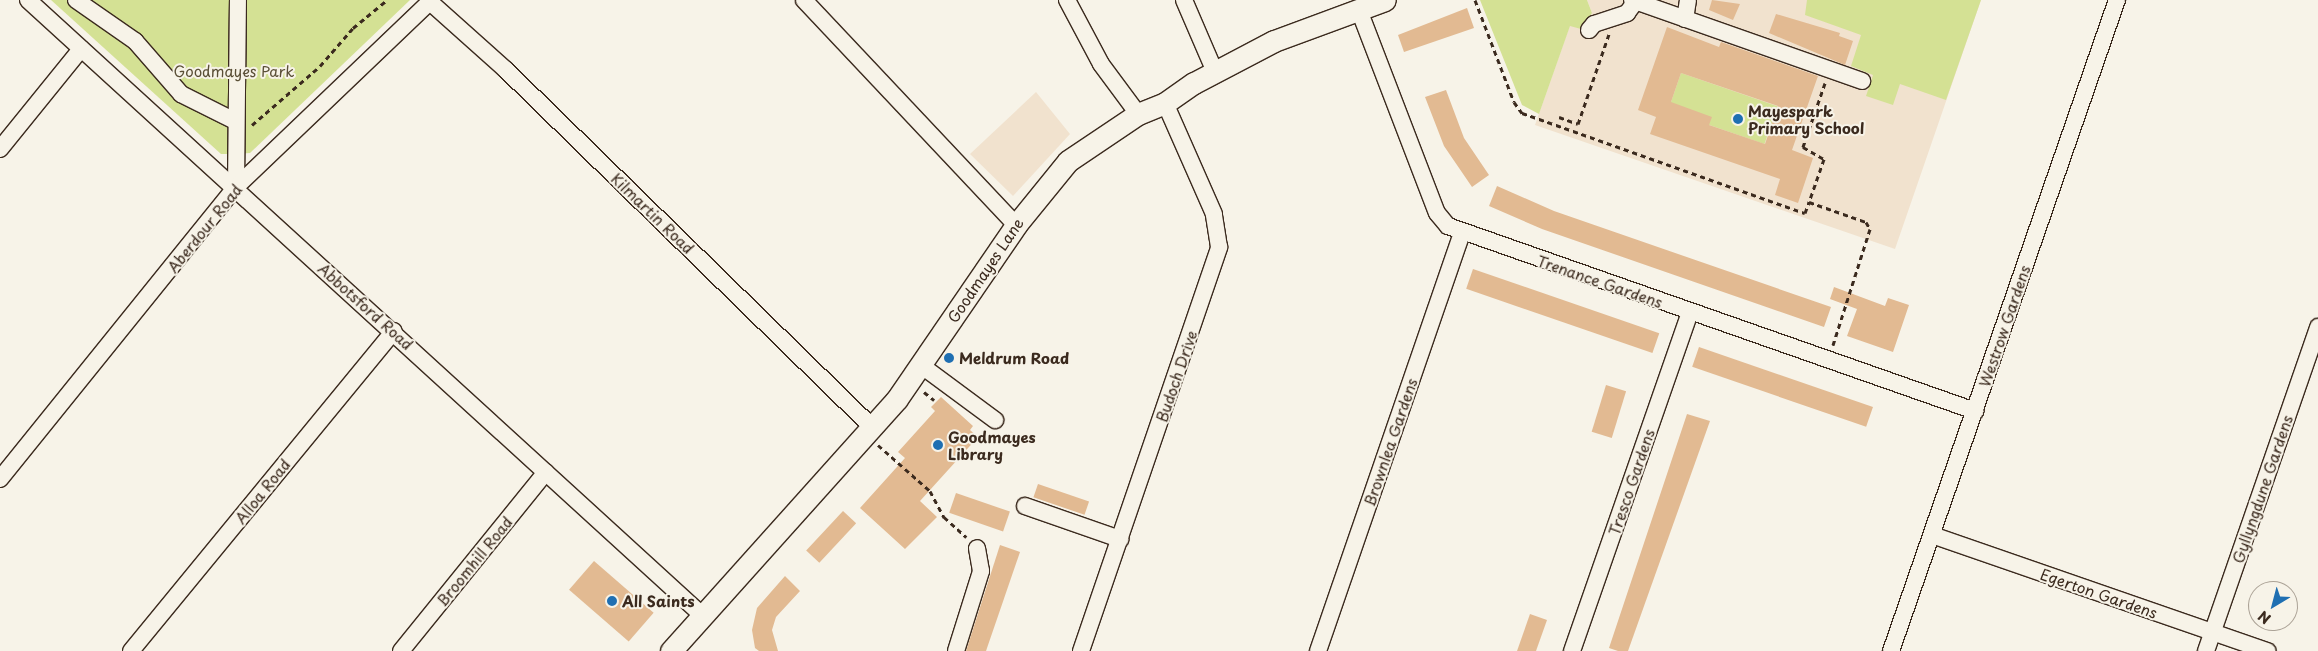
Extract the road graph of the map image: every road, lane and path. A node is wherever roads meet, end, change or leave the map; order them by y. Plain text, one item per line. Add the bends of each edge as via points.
1 (28, 0) edge
2 (76, 0) edge
3 (238, 0) edge
4 (387, 0) edge
5 (804, 0) edge
6 (1067, 0) edge
7 (1184, 0) edge
8 (1385, 0) edge
9 (1475, 0) edge
10 (1688, 0) edge
11 (2117, 0) edge
12 (431, 1) edge
13 (1634, 1) edge
14 (1655, 4) edge
15 (1359, 10) junction
16 (1685, 19) junction
17 (1612, 25) dead end
18 (1589, 30) dead end
19 (81, 49) junction
20 (1829, 70) junction
21 (1215, 72) junction
22 (1862, 81) dead end
23 (1165, 103) junction
24 (1138, 114) junction
25 (1559, 117) dead end
26 (235, 129) junction
27 (0, 149) edge
28 (236, 188) junction
29 (1809, 202) junction
30 (1016, 224) junction
31 (1462, 232) junction
32 (1690, 312) junction
33 (2318, 327) edge
34 (394, 330) junction
35 (1828, 360) junction
36 (922, 366) junction
37 (924, 392) dead end
38 (934, 400) dead end
39 (1975, 411) junction
40 (994, 420) dead end
41 (870, 431) junction
42 (546, 472) junction
43 (0, 479) edge
44 (1025, 506) dead end
45 (1932, 535) junction
46 (1120, 539) junction
47 (977, 548) joint
48 (701, 614) junction
49 (2212, 632) junction
50 (131, 651) edge
51 (401, 651) edge
52 (671, 651) edge
53 (956, 651) edge
54 (1081, 651) edge
55 (1318, 651) edge
56 (1572, 651) edge
57 (1891, 651) edge
58 (2206, 651) edge
59 (2267, 651) edge

1 - 19 street, Abbotsford Road
2 - 26 street via 135,41 181,94
3 - 26 street
4 - 26 path via 353,28 320,66
5 - 30 street
6 - 24 street via 1101,64
7 - 21 street
8 - 15 main road, Goodmayes Lane
9 - 29 path via 1514,102 1522,113 1806,213
10 - 16 street
11 - 39 street, Westrow Gardens
12 - 28 street, Aberdour Road
12 - 41 street, Kilmartin Road via 506,70
13 - 14 street
13 - 18 street via 1627,13 1594,24
14 - 16 street
15 - 21 main road, Goodmayes Lane via 1274,42
15 - 31 street, Trenance Gardens via 1437,213 1448,226
16 - 20 street
17 - 25 path via 1578,124
19 - 27 street
19 - 28 street, Abbotsford Road
20 - 22 street
20 - 29 path via 1803,147 1824,159
21 - 23 main road, Goodmayes Lane
23 - 24 main road, Goodmayes Lane
23 - 46 street, Budoch Drive via 1214,214 1219,247
24 - 30 main road, Goodmayes Lane via 1068,161
26 - 28 street
28 - 34 street, Abbotsford Road
28 - 43 street, Aberdour Road
29 - 35 path via 1866,222 1870,229
30 - 36 main road, Goodmayes Lane
31 - 32 street, Trenance Gardens
31 - 55 street, Brownlea Gardens
32 - 35 street, Trenance Gardens
32 - 56 street, Tresco Gardens
33 - 49 street, Gyllyngdune Gardens
34 - 42 street, Abbotsford Road
34 - 50 street, Alloa Road
35 - 39 street, Trenance Gardens
36 - 40 street
36 - 41 main road, Goodmayes Lane
37 - 38 path
39 - 45 street, Westrow Gardens
41 - 47 path via 930,491 944,517
41 - 48 main road, Goodmayes Lane
42 - 48 street, Abbotsford Road
42 - 51 street, Broomhill Road
44 - 46 street
45 - 49 street, Egerton Gardens
45 - 57 street, Westrow Gardens
46 - 54 street, Budoch Drive
47 - 53 street via 981,571
48 - 52 main road, Goodmayes Lane
49 - 58 street, Gyllyngdune Gardens
49 - 59 street, Egerton Gardens

